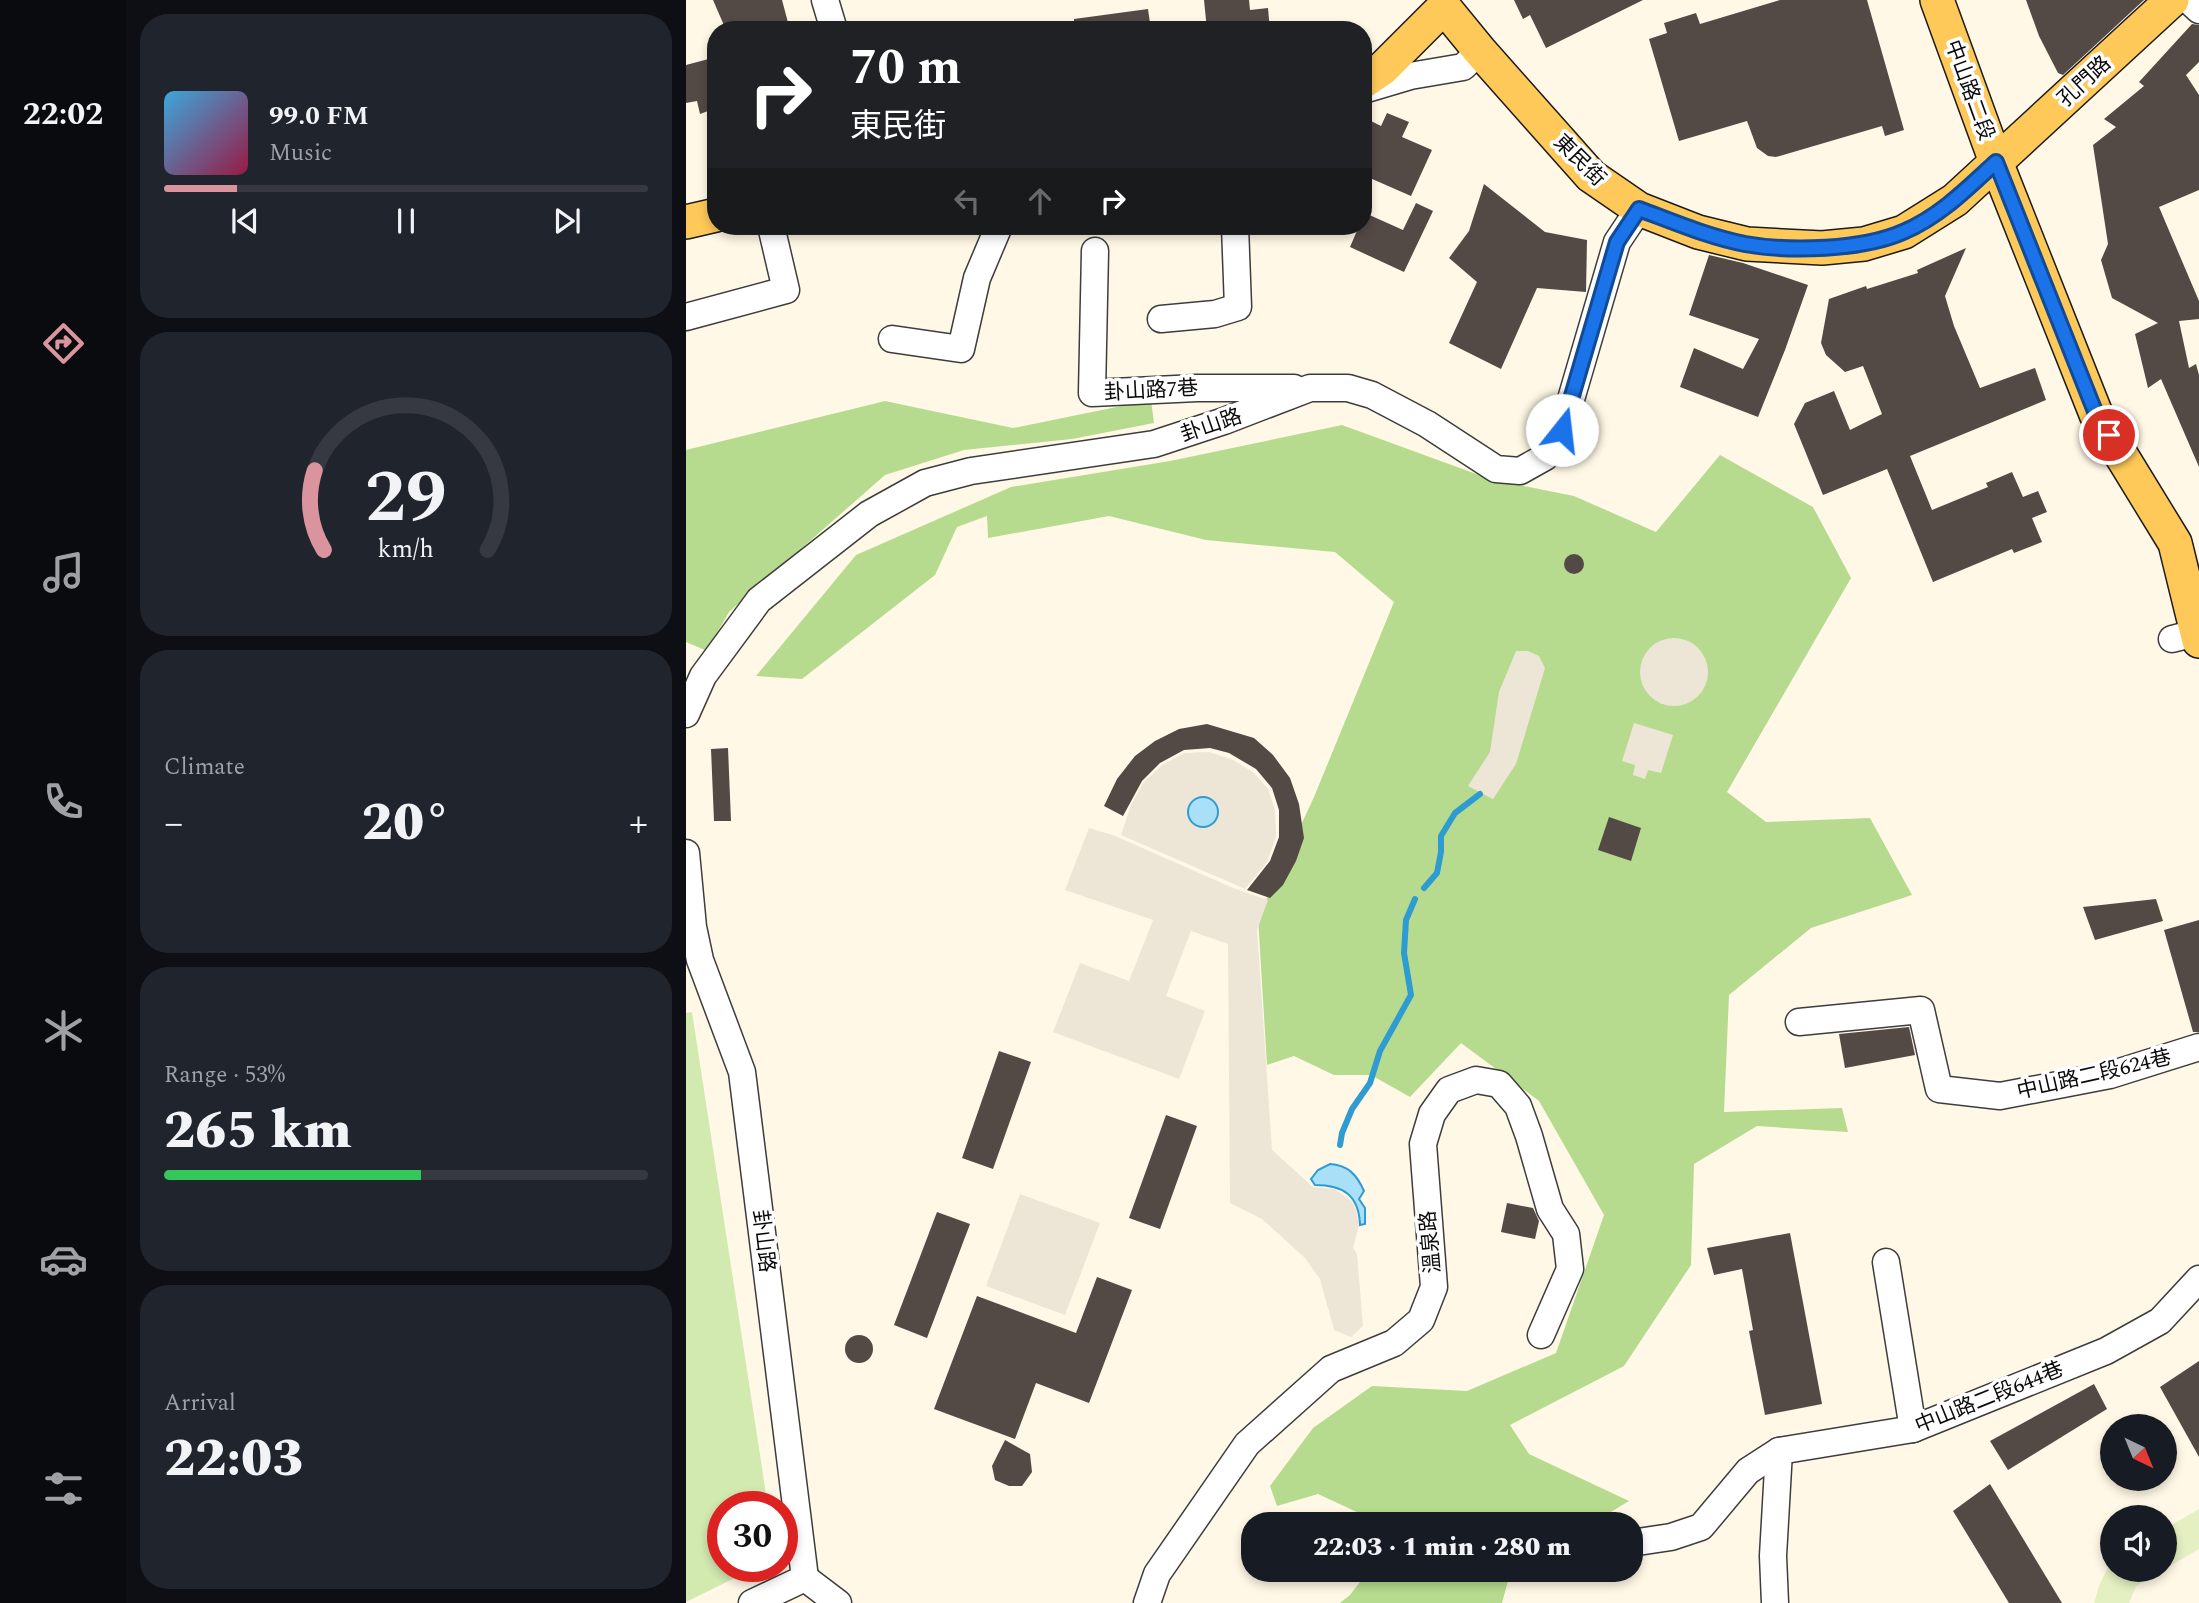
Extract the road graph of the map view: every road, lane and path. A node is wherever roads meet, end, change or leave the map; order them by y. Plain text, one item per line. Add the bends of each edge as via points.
1 (825, 0) edge
2 (1937, 0) edge
3 (2172, 0) edge
4 (2188, 0) edge
5 (1444, 2) edge
6 (2199, 10) edge
7 (831, 21) edge
8 (1480, 51) junction
9 (1372, 76) edge
10 (1372, 87) edge
11 (1996, 162) junction
12 (1639, 209) junction
13 (707, 217) edge
14 (686, 222) edge
15 (774, 235) edge
16 (995, 235) edge
17 (1235, 235) edge
18 (1095, 251) dead end
19 (686, 317) edge
20 (1161, 319) dead end
21 (892, 339) dead end
22 (1310, 388) junction
23 (2192, 637) edge
24 (686, 715) edge
25 (686, 853) edge
26 (1799, 1022) dead end
27 (2199, 1047) edge
28 (1886, 1262) dead end
29 (2199, 1279) edge
30 (1541, 1335) dead end
31 (1913, 1429) junction
32 (1779, 1451) junction
33 (1643, 1542) edge
34 (805, 1578) junction
35 (752, 1603) edge
36 (838, 1603) edge
37 (1147, 1603) edge
38 (1775, 1603) edge

1 - 7 street
2 - 11 main road, 中山路二段
3 - 11 main road, 孔門路
4 - 6 street
5 - 8 main road, 東民街
5 - 9 main road
8 - 10 street via 1463,67
8 - 12 main road, 東民街 via 1591,176
11 - 12 main road, 東民街 via 1955,200 1914,226 1864,244 1822,248 1747,244 1698,232
11 - 23 main road, 中山路二段 via 2096,414 2175,543
12 - 22 street, 卦山路 via 1617,242 1562,430 1545,457 1528,467 1496,469 1372,395 1348,388
13 - 14 main road
15 - 19 street via 786,290
16 - 21 street via 977,278 961,349
17 - 20 street via 1238,307
18 - 22 street, 卦山路7巷 via 1092,393
22 - 24 street, 卦山路 via 1154,444 971,471 925,483 869,514 759,600 703,676
25 - 34 street, 卦山路 via 700,960 742,1072
26 - 27 street, 中山路二段624巷 via 1921,1010 1939,1089 2000,1096 2110,1075
28 - 31 street
29 - 31 street, 中山路二段644巷 via 2160,1321 2106,1351
30 - 37 street, 溫泉路 via 1570,1269 1566,1234 1550,1209 1518,1106 1499,1084 1476,1080 1449,1090 1432,1114 1423,1144 1434,1287 1421,1320 1394,1343 1331,1369 1247,1444 1157,1574
31 - 32 street, 中山路二段644巷
32 - 33 street via 1748,1471 1701,1527
32 - 38 street
34 - 35 street
34 - 36 street

